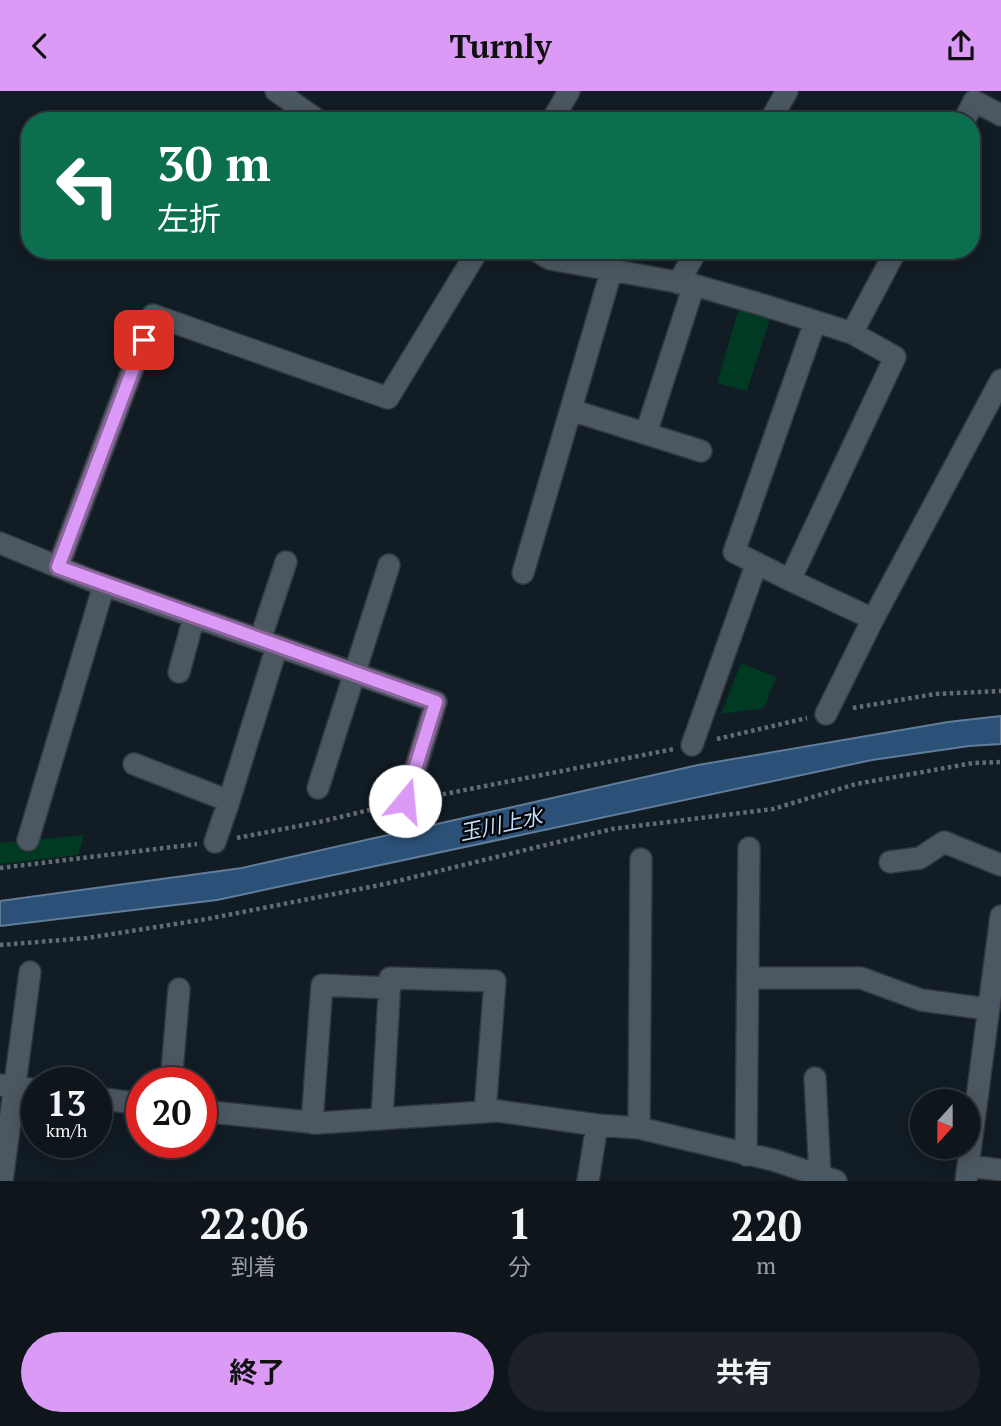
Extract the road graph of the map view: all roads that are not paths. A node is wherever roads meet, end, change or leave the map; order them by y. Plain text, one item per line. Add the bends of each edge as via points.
1 (276, 91) edge
2 (569, 91) edge
3 (787, 91) edge
4 (306, 112) edge
5 (557, 112) edge
6 (775, 112) edge
7 (968, 112) edge
8 (1001, 115) edge
9 (473, 259) edge
10 (550, 259) edge
11 (694, 259) edge
12 (891, 259) edge
13 (611, 272) junction
14 (686, 284) junction
15 (815, 322) junction
16 (852, 333) junction
17 (1001, 380) edge
18 (571, 410) junction
19 (646, 433) junction
20 (701, 451) dead end
21 (0, 543) edge
22 (286, 562) dead end
23 (389, 565) dead end
24 (757, 565) junction
25 (58, 567) junction
26 (523, 573) dead end
27 (790, 580) junction
28 (104, 585) junction
29 (194, 617) junction
30 (873, 618) junction
31 (268, 643) junction
32 (179, 672) dead end
33 (354, 674) junction
34 (826, 714) dead end
35 (692, 745) dead end
36 (134, 764) dead end
37 (318, 788) dead end
38 (229, 801) junction
39 (405, 801) road end
40 (28, 840) dead end
41 (215, 842) road end
42 (749, 848) dead end
43 (641, 859) dead end
44 (890, 863) dead end
45 (1001, 865) edge
46 (1001, 916) edge
47 (30, 972) dead end
48 (748, 978) junction
49 (389, 988) junction
50 (179, 989) dead end
51 (987, 1009) junction
52 (172, 1067) edge
53 (815, 1078) dead end
54 (7, 1086) edge
55 (485, 1112) junction
56 (217, 1113) edge
57 (382, 1119) junction
58 (312, 1123) junction
59 (597, 1125) junction
60 (639, 1128) junction
61 (746, 1155) junction
62 (1001, 1170) edge
63 (779, 1172) edge
64 (967, 1173) edge
65 (828, 1178) edge
66 (2, 1181) edge
67 (588, 1181) edge

1 - 4 street
2 - 5 street
3 - 6 street
7 - 8 street via 974,101
9 - 25 street via 388,398 153,314
10 - 13 street
11 - 14 street
12 - 16 street
13 - 14 street
13 - 18 street
14 - 15 street
14 - 19 street
15 - 16 street
15 - 24 street via 734,552
16 - 27 street via 895,357
17 - 30 street
18 - 19 street
18 - 26 street
19 - 20 street
21 - 25 street
22 - 31 street
23 - 33 street
24 - 27 street
24 - 35 street
25 - 28 street
27 - 30 street
28 - 29 street
28 - 40 street
29 - 31 street
29 - 32 street
30 - 34 street
31 - 33 street
31 - 38 street
33 - 37 street
33 - 39 street via 436,702
36 - 38 street
38 - 41 street
42 - 48 street
43 - 60 street
44 - 45 street via 920,858 944,842
46 - 51 street
47 - 54 street
48 - 51 street via 861,978 921,1000
48 - 61 street
49 - 55 street via 390,978 495,981
49 - 57 street
49 - 58 street via 323,985
50 - 52 street
51 - 64 street
53 - 65 street
54 - 66 street
55 - 57 street
55 - 59 street
56 - 58 street
57 - 58 street
59 - 60 street
59 - 67 street
60 - 61 street
61 - 63 street
62 - 64 street
63 - 65 street

